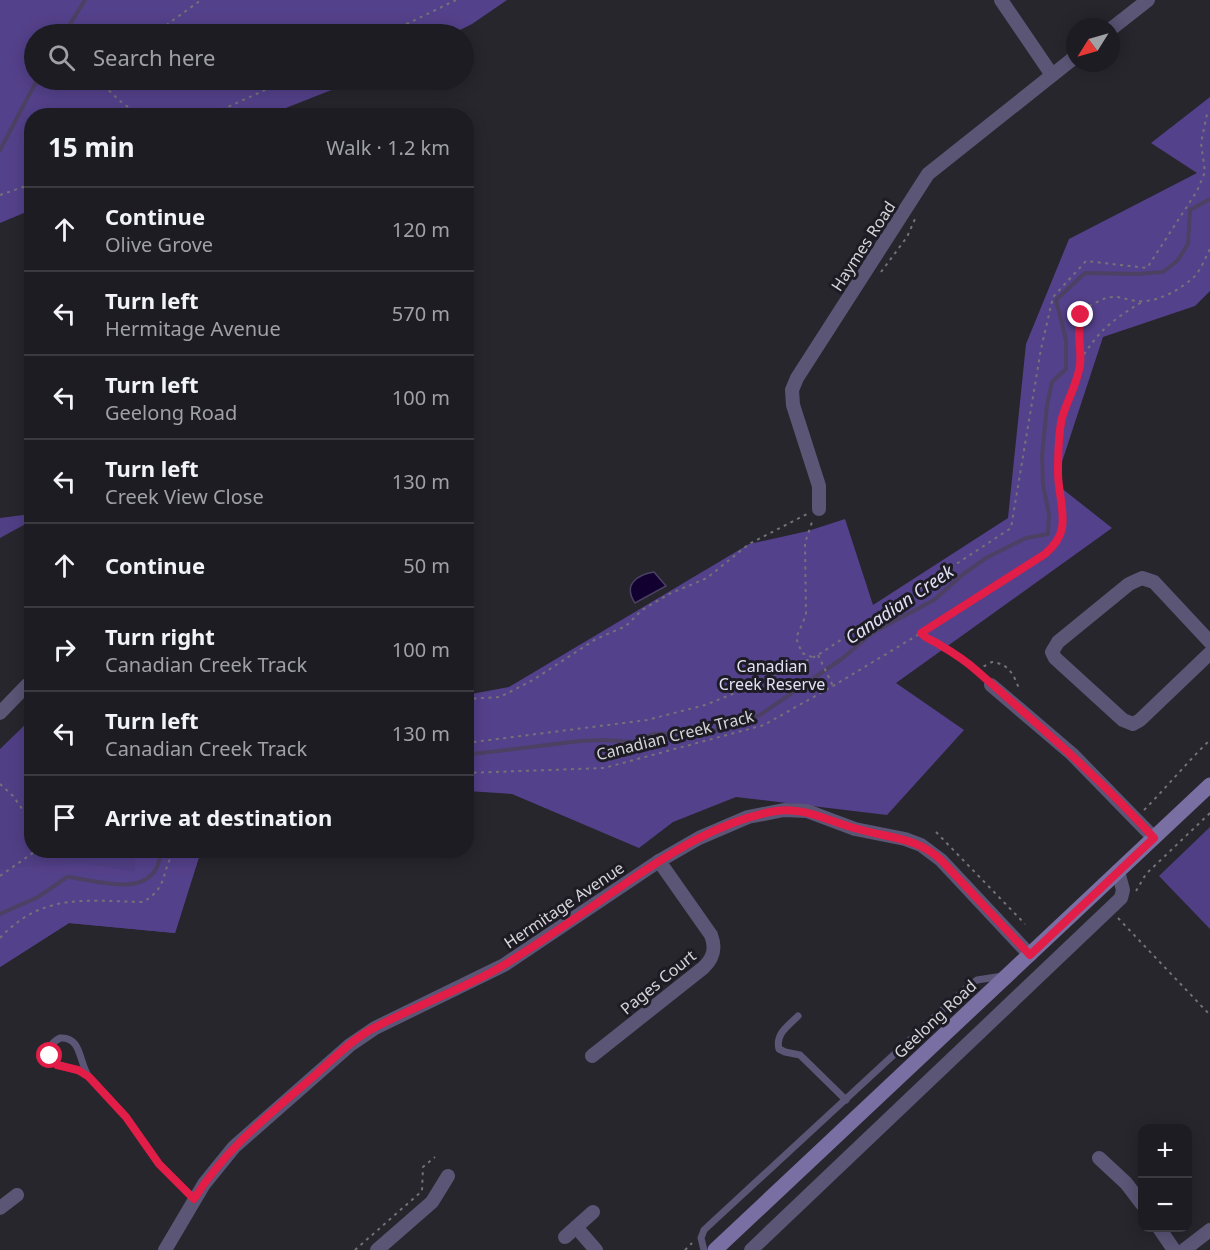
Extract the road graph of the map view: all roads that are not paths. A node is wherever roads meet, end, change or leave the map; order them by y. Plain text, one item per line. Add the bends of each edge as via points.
1 (1001, 0) edge
2 (1148, 0) edge
3 (1120, 22) edge
4 (1066, 64) edge
5 (1053, 75) junction
6 (819, 509) road end
7 (1210, 642) edge
8 (1210, 653) edge
9 (991, 685) road end
10 (24, 688) edge
11 (0, 713) edge
12 (1210, 781) edge
13 (1210, 785) edge
14 (1179, 814) junction
15 (1154, 838) junction
16 (659, 861) junction
17 (1118, 871) junction
18 (1099, 890) junction
19 (1098, 920) junction
20 (1030, 955) junction
21 (1008, 975) junction
22 (798, 1016) dead end
23 (592, 1056) dead end
24 (89, 1077) junction
25 (846, 1100) junction
26 (1100, 1158) dead end
27 (448, 1176) dead end
28 (18, 1195) dead end
29 (1138, 1198) edge
30 (194, 1199) junction
31 (0, 1208) edge
32 (593, 1212) dead end
33 (576, 1227) junction
34 (1210, 1230) edge
35 (1162, 1232) edge
36 (565, 1237) dead end
37 (165, 1250) edge
38 (378, 1250) edge
39 (596, 1250) edge
40 (704, 1250) edge
41 (715, 1250) edge
42 (751, 1250) edge
43 (1174, 1250) edge
44 (1184, 1250) edge

1 - 5 street
2 - 3 street
4 - 5 street, Haymes Road
5 - 6 street, Haymes Road via 928,174 797,378 792,390 793,405 819,486
7 - 8 street via 1155,584 1142,578 1131,582 1056,643 1052,651 1123,720 1133,724
9 - 15 street via 1072,754
10 - 11 street
12 - 14 main road, Geelong Road
13 - 14 main road, Geelong Road
14 - 15 main road, Geelong Road
15 - 17 main road, Geelong Road
16 - 20 street, Hermitage Avenue via 736,821 773,811 802,810 926,848
16 - 23 street, Pages Court via 711,935 714,953 705,966
16 - 30 street, Hermitage Avenue via 504,965 363,1035 239,1142
17 - 18 main road, Geelong Road
17 - 19 street via 1123,895
18 - 19 street via 1109,904
18 - 20 main road, Geelong Road
19 - 42 street
20 - 21 main road, Geelong Road
21 - 25 lane via 977,980 966,988
21 - 41 main road, Geelong Road
22 - 25 lane via 780,1034 779,1049 800,1055
24 - 24 lane via 52,1061 49,1052 53,1043 64,1037 73,1041
24 - 30 lane via 126,1117 159,1164
25 - 40 lane via 704,1230
26 - 29 street
27 - 38 street via 432,1202
28 - 31 street
30 - 37 street, Hermitage Avenue
32 - 33 street
33 - 36 street
33 - 39 street
34 - 44 street
35 - 43 street

